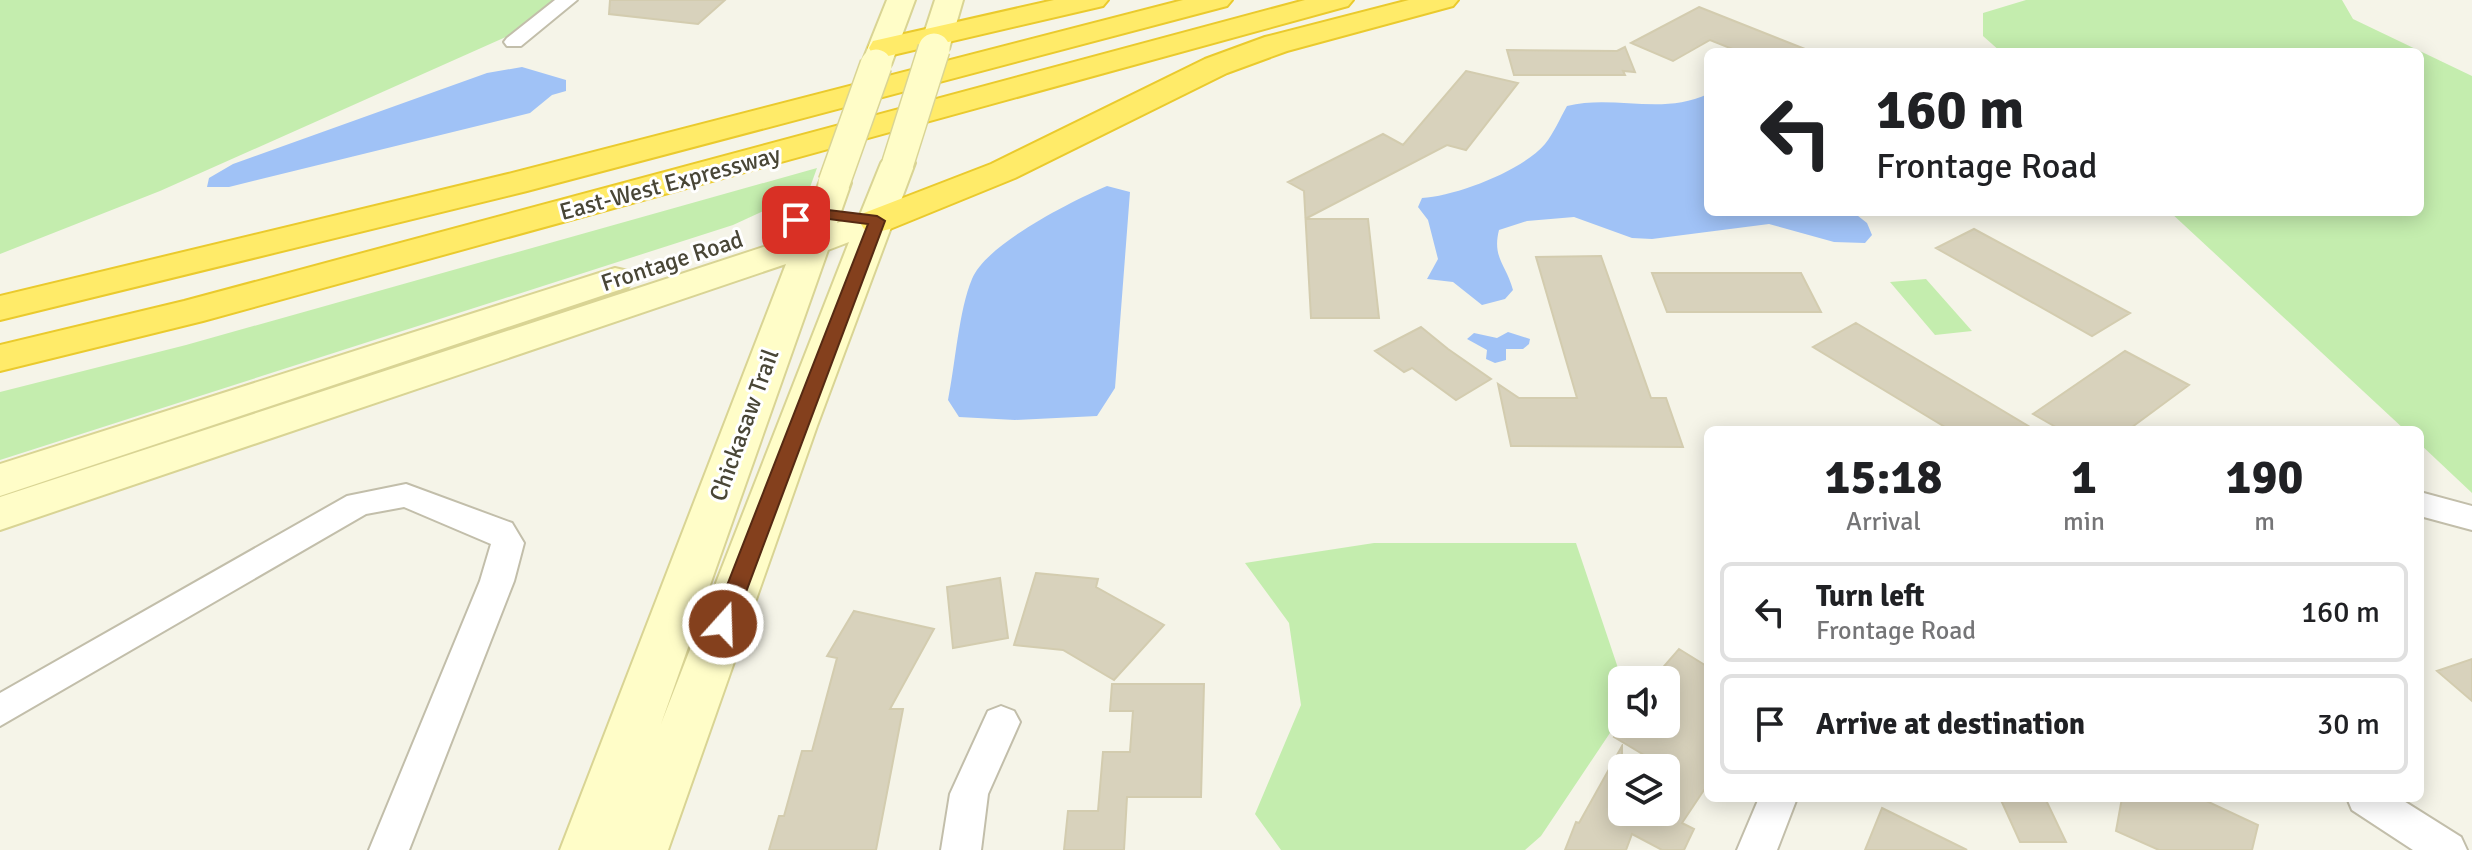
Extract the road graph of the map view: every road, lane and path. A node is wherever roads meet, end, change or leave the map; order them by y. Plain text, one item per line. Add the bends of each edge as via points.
1 (567, 0) edge
2 (901, 0) edge
3 (949, 0) edge
4 (957, 0) edge
5 (1093, 0) edge
6 (1217, 0) edge
7 (1338, 0) edge
8 (1443, 0) edge
9 (1050, 11) junction
10 (514, 42) dead end
11 (935, 43) junction
12 (880, 57) junction
13 (822, 213) junction
14 (877, 221) junction
15 (675, 290) junction
16 (0, 308) edge
17 (781, 323) junction
18 (0, 358) edge
19 (0, 480) edge
20 (2424, 505) edge
21 (0, 514) edge
22 (2472, 518) edge
23 (0, 711) edge
24 (1001, 722) dead end
25 (1776, 802) edge
26 (2372, 802) edge
27 (389, 850) edge
28 (588, 850) edge
29 (640, 850) edge
30 (961, 850) edge
31 (1757, 850) edge
32 (2447, 850) edge

1 - 10 street
2 - 12 street, Chickasaw Trail
3 - 11 street, Chickasaw Trail
4 - 9 highway via 992,11
5 - 9 highway
6 - 16 highway, East-West Expressway via 514,183
7 - 18 highway, East-West Expressway via 266,292
8 - 14 highway via 1276,44 1216,66 1003,171
9 - 11 highway
11 - 12 highway
11 - 14 street, Chickasaw Trail, bridge
12 - 13 street, Chickasaw Trail, bridge
13 - 14 street, Frontage Road
13 - 15 street, Frontage Road
13 - 17 street, Chickasaw Trail
13 - 19 street, Frontage Road
14 - 29 street, Chickasaw Trail
15 - 17 street via 714,285 753,292 767,301
15 - 21 street, Frontage Road
17 - 28 street, Chickasaw Trail
20 - 22 street
23 - 27 street via 358,504 406,495 500,532 508,543
24 - 30 street via 969,794
25 - 31 street
26 - 32 street

